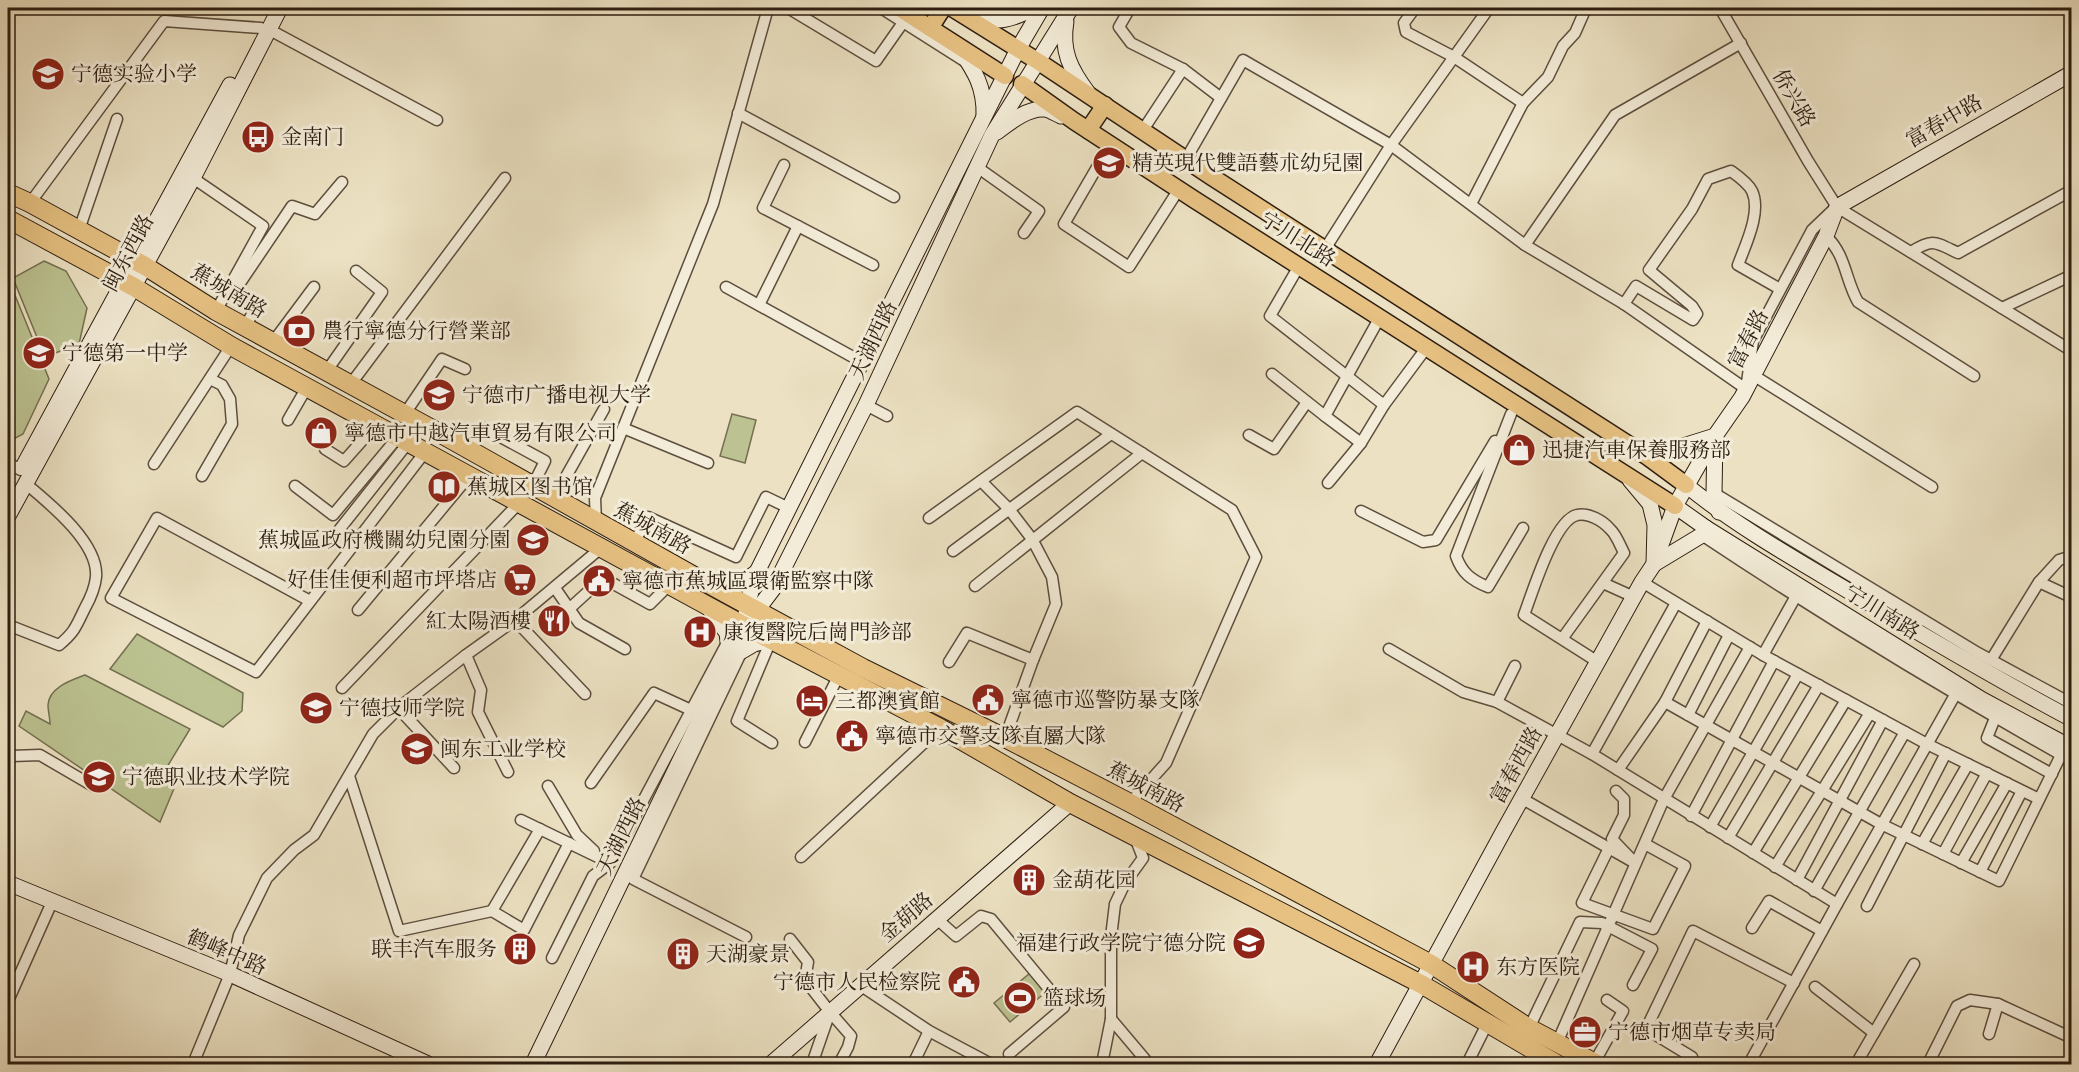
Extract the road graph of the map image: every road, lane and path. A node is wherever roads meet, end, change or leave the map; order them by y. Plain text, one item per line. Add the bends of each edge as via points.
1 (269, 8) edge
2 (280, 8) edge
3 (768, 8) edge
4 (788, 8) edge
5 (881, 8) edge
6 (943, 8) edge
7 (952, 8) edge
8 (1034, 8) edge
9 (1042, 8) edge
10 (1130, 8) edge
11 (1415, 8) edge
12 (1489, 8) edge
13 (1586, 8) edge
14 (1720, 8) edge
15 (1069, 11) edge
16 (904, 14) edge
17 (973, 14) edge
18 (930, 28) junction
19 (266, 29) junction
20 (1741, 43) junction
21 (957, 45) junction
22 (1018, 49) junction
23 (1454, 57) junction
24 (1039, 62) junction
25 (969, 64) junction
26 (1183, 69) junction
27 (2072, 72) edge
28 (1005, 76) junction
29 (1022, 84) junction
30 (1089, 95) junction
31 (1221, 98) junction
32 (1523, 103) junction
33 (1105, 105) junction
34 (738, 113) junction
35 (984, 117) junction
36 (117, 119) dead end
37 (437, 120) dead end
38 (1081, 126) junction
39 (1143, 130) junction
40 (983, 142) junction
41 (1110, 145) junction
42 (1391, 145) junction
43 (1186, 159) junction
44 (784, 165) dead end
45 (977, 167) junction
46 (193, 178) junction
47 (505, 178) dead end
48 (342, 182) dead end
49 (1179, 189) junction
50 (2072, 190) edge
51 (8, 193) edge
52 (894, 197) dead end
53 (30, 203) junction
54 (1471, 204) junction
55 (1837, 207) junction
56 (8, 219) edge
57 (798, 226) junction
58 (79, 230) junction
59 (1024, 233) dead end
60 (1826, 236) junction
61 (1526, 245) junction
62 (1325, 249) junction
63 (1911, 252) junction
64 (139, 264) junction
65 (873, 265) dead end
66 (1299, 266) junction
67 (356, 271) dead end
68 (2072, 275) edge
69 (128, 285) junction
70 (314, 286) dead end
71 (726, 287) dead end
72 (1780, 289) junction
73 (1624, 304) junction
74 (759, 305) junction
75 (2002, 308) junction
76 (216, 311) junction
77 (1380, 317) junction
78 (245, 327) junction
79 (273, 342) junction
80 (231, 346) junction
81 (1427, 347) junction
82 (2072, 351) edge
83 (862, 362) junction
84 (465, 369) dead end
85 (326, 372) junction
86 (1272, 374) dead end
87 (1753, 375) junction
88 (1974, 376) dead end
89 (1348, 377) junction
90 (210, 379) junction
91 (350, 385) junction
92 (307, 387) junction
93 (1746, 389) junction
94 (1307, 402) junction
95 (866, 405) junction
96 (1384, 405) junction
97 (604, 409) dead end
98 (1514, 410) junction
99 (404, 415) junction
100 (887, 416) dead end
101 (1325, 417) junction
102 (288, 420) dead end
103 (376, 425) junction
104 (623, 428) junction
105 (1111, 434) junction
106 (1249, 435) dead end
107 (1715, 436) junction
108 (403, 440) junction
109 (1360, 443) junction
110 (325, 449) dead end
111 (468, 451) junction
112 (425, 452) junction
113 (1142, 453) junction
114 (1648, 457) junction
115 (708, 463) dead end
116 (154, 465) dead end
117 (18, 472) edge
118 (202, 476) dead end
119 (469, 476) junction
120 (1626, 476) junction
121 (981, 481) junction
122 (1328, 483) dead end
123 (1686, 485) junction
124 (295, 486) dead end
125 (532, 487) junction
126 (1932, 487) dead end
127 (1714, 494) junction
128 (8, 496) edge
129 (554, 498) junction
130 (519, 503) junction
131 (1675, 506) junction
132 (789, 508) junction
133 (1009, 509) junction
134 (1361, 511) dead end
135 (1719, 512) junction
136 (8, 516) edge
137 (929, 518) dead end
138 (596, 522) junction
139 (1523, 528) dead end
140 (339, 530) dead end
141 (1704, 531) junction
142 (1032, 539) junction
143 (634, 543) junction
144 (601, 548) junction
145 (953, 551) dead end
146 (2072, 556) edge
147 (1654, 564) junction
148 (757, 572) junction
149 (1641, 582) junction
150 (2039, 582) junction
151 (1603, 583) junction
152 (669, 585) junction
153 (711, 586) junction
154 (975, 586) dead end
155 (555, 588) junction
156 (773, 589) junction
157 (1796, 596) junction
158 (2069, 596) dead end
159 (1634, 597) junction
160 (310, 601) junction
161 (1676, 603) junction
162 (705, 605) junction
163 (752, 607) junction
164 (569, 609) junction
165 (358, 610) dead end
166 (515, 620) junction
167 (1707, 621) junction
168 (8, 625) edge
169 (745, 626) junction
170 (791, 629) junction
171 (1729, 635) junction
172 (1562, 639) junction
173 (771, 640) junction
174 (728, 642) junction
175 (1750, 648) junction
176 (625, 649) dead end
177 (1389, 649) dead end
178 (736, 654) junction
179 (466, 655) junction
180 (1762, 655) junction
181 (1033, 660) junction
182 (1991, 660) junction
183 (1774, 661) junction
184 (949, 662) dead end
185 (1598, 662) junction
186 (1515, 666) dead end
187 (1798, 674) junction
188 (839, 675) junction
189 (1819, 685) junction
190 (342, 688) dead end
191 (585, 694) dead end
192 (1955, 695) junction
193 (1846, 700) junction
194 (1497, 702) junction
195 (1665, 702) junction
196 (2072, 704) edge
197 (399, 709) junction
198 (691, 710) junction
199 (1870, 713) junction
200 (1688, 715) junction
201 (1995, 718) junction
202 (2072, 719) edge
203 (1883, 720) junction
204 (1706, 726) junction
205 (940, 728) junction
206 (1905, 732) junction
207 (1557, 734) junction
208 (1005, 738) junction
209 (1731, 740) junction
210 (805, 742) dead end
211 (772, 743) dead end
212 (1927, 744) junction
213 (2066, 751) edge
214 (1753, 752) junction
215 (1946, 753) junction
216 (8, 754) edge
217 (1592, 754) junction
218 (2072, 761) edge
219 (1773, 764) junction
220 (1968, 764) junction
221 (454, 768) dead end
222 (1618, 770) junction
223 (508, 772) dead end
224 (1987, 773) junction
225 (2052, 774) junction
226 (349, 776) junction
227 (1798, 778) junction
228 (591, 783) dead end
229 (2007, 783) junction
230 (93, 786) dead end
231 (548, 786) dead end
232 (1616, 790) dead end
233 (1821, 791) junction
234 (2022, 791) junction
235 (1521, 798) junction
236 (2039, 799) junction
237 (1664, 800) junction
238 (1841, 802) junction
239 (1070, 803) junction
240 (1130, 803) junction
241 (1859, 812) junction
242 (1691, 816) junction
243 (521, 820) dead end
244 (1881, 824) junction
245 (1710, 827) junction
246 (540, 829) junction
247 (1134, 835) junction
248 (1903, 835) junction
249 (1728, 838) junction
250 (569, 843) junction
251 (1645, 844) junction
252 (1922, 844) junction
253 (1609, 848) junction
254 (1753, 853) junction
255 (1943, 854) junction
256 (801, 857) dead end
257 (607, 862) junction
258 (1635, 863) junction
259 (1961, 863) junction
260 (1775, 867) junction
261 (1980, 872) junction
262 (1797, 880) junction
263 (8, 883) edge
264 (1814, 891) junction
265 (52, 902) junction
266 (1837, 904) junction
267 (1867, 906) dead end
268 (492, 911) junction
269 (1613, 916) junction
270 (937, 919) junction
271 (1608, 927) junction
272 (1752, 928) dead end
273 (1822, 932) junction
274 (746, 937) dead end
275 (790, 939) dead end
276 (552, 958) dead end
277 (1431, 964) junction
278 (1914, 964) dead end
279 (230, 975) junction
280 (1794, 983) junction
281 (1421, 984) junction
282 (860, 985) junction
283 (1633, 985) dead end
284 (1815, 987) dead end
285 (1607, 1000) dead end
286 (8, 1001) edge
287 (1998, 1004) junction
288 (830, 1012) junction
289 (1112, 1019) junction
290 (1487, 1024) junction
291 (1528, 1028) junction
292 (929, 1030) junction
293 (1874, 1033) junction
294 (1989, 1034) dead end
295 (2072, 1038) edge
296 (1557, 1043) junction
297 (1010, 1054) dead end
298 (1549, 1063) edge
299 (1595, 1064) edge
300 (193, 1065) edge
301 (428, 1065) edge
302 (533, 1065) edge
303 (771, 1065) edge
304 (812, 1065) edge
305 (839, 1065) edge
306 (913, 1065) edge
307 (991, 1065) edge
308 (1102, 1065) edge
309 (1149, 1065) edge
310 (1377, 1065) edge
311 (1467, 1065) edge
312 (1689, 1065) edge
313 (1749, 1065) edge
314 (1856, 1065) edge
315 (1928, 1065) edge

1 - 19 main road, 闽东西路
2 - 19 main road, 闽东西路
3 - 34 street
4 - 16 street via 876,61
5 - 16 street
6 - 18 main road
7 - 17 main road, 宁川北路
8 - 17 main road via 1016,18 993,21
9 - 22 main road, 天湖西路
10 - 26 street via 1119,27 1131,43
11 - 23 street via 1404,23 1406,32
12 - 23 street
13 - 32 street via 1548,77
14 - 20 street, 侨兴路
15 - 24 main road, 天湖西路
15 - 30 main road via 1065,50 1071,71
16 - 18 main road, 宁川北路
16 - 25 street
17 - 22 main road, 宁川北路
18 - 21 main road, 宁川北路
19 - 37 street
19 - 46 main road, 闽东西路
19 - 53 street via 164,21
19 - 64 main road, 闽东西路
20 - 55 street, 侨兴路
20 - 61 street via 1615,114
21 - 25 main road
21 - 28 main road, 宁川北路
22 - 24 main road, 宁川北路
22 - 28 main road, 天湖西路
23 - 32 street
23 - 42 street
24 - 29 main road, 天湖西路
24 - 30 main road, 宁川北路
25 - 35 main road via 985,98
26 - 31 street
26 - 39 street
27 - 55 main road, 富春中路
28 - 29 main road, 宁川北路
28 - 35 main road, 天湖西路
29 - 38 main road, 宁川北路
29 - 40 main road, 天湖西路
30 - 33 main road, 宁川北路
31 - 42 street via 1243,60
31 - 43 street
32 - 54 street
33 - 38 main road
33 - 39 main road, 宁川北路
34 - 52 street
34 - 104 street via 713,204
35 - 40 main road, 天湖西路
36 - 58 street
38 - 40 main road via 1044,109 1018,117
38 - 41 main road, 宁川北路
39 - 43 main road, 宁川北路
40 - 45 main road, 天湖西路
40 - 83 main road, 天湖西路
41 - 49 main road, 宁川北路
41 - 49 street via 1064,224 1129,267
42 - 54 street
42 - 62 street
43 - 62 main road, 宁川北路
44 - 57 street via 763,208
45 - 59 street via 1039,211
45 - 95 main road, 天湖西路
46 - 64 main road, 闽东西路
46 - 76 street via 263,226
47 - 91 street
48 - 78 street via 315,214 292,206 232,295 255,309
49 - 66 main road, 宁川北路
50 - 63 street via 1958,253 1936,242 1924,243
51 - 53 highway, 蕉城南路
53 - 58 highway, 蕉城南路
54 - 61 street
55 - 60 main road, 富春路
55 - 63 street
55 - 72 street via 1812,230
56 - 69 highway, 蕉城南路
57 - 65 street
57 - 74 street
58 - 64 highway, 蕉城南路
60 - 87 main road, 富春路
60 - 88 street via 1845,264 1849,286 1858,302
61 - 73 street
62 - 114 main road, 宁川北路
63 - 75 street
64 - 69 main road, 闽东西路
64 - 76 highway, 蕉城南路
66 - 77 main road, 宁川北路
66 - 89 street via 1270,316
67 - 85 street via 382,292
68 - 75 street
69 - 80 highway, 蕉城南路
69 - 117 main road, 闽东西路
70 - 79 street
71 - 74 street
72 - 73 street via 1738,266 1753,226 1754,205 1752,192 1731,171 1708,179 1649,270 1692,306 1696,314 1693,320 1636,286
72 - 93 street via 1753,341
73 - 93 street
74 - 83 street
75 - 82 street
76 - 78 highway, 蕉城南路
77 - 81 main road, 宁川北路
77 - 89 street
78 - 79 highway, 蕉城南路
79 - 85 highway, 蕉城南路
80 - 90 street
80 - 92 highway, 蕉城南路
81 - 96 street
81 - 98 main road, 宁川北路
83 - 132 main road, 天湖西路
84 - 99 street via 442,359
85 - 91 highway, 蕉城南路
86 - 94 street
87 - 93 main road, 富春路
87 - 126 street
89 - 96 street
89 - 101 street
90 - 116 street
90 - 118 street via 222,385 230,399 232,424
91 - 99 highway, 蕉城南路
92 - 102 street
92 - 103 highway, 蕉城南路
93 - 107 main road, 富春路
94 - 101 street
94 - 106 street via 1274,449
95 - 100 street
95 - 156 main road, 天湖西路
96 - 109 street
97 - 129 street
98 - 120 main road, 宁川北路
98 - 134 street via 1436,540 1423,542
98 - 139 street via 1456,556 1460,568 1472,580 1488,587
99 - 111 highway, 蕉城南路
101 - 109 street
103 - 108 highway, 蕉城南路
103 - 110 street via 344,461
104 - 115 street
104 - 138 street via 595,498
105 - 113 street
105 - 121 street via 1077,412
105 - 133 street
107 - 114 main road
107 - 123 main road, 富春路
107 - 127 main road
108 - 112 highway, 蕉城南路
108 - 124 street via 333,515
108 - 140 street
109 - 122 street
111 - 125 highway, 蕉城南路
111 - 125 street via 484,428 545,461
112 - 119 highway, 蕉城南路
112 - 160 street
113 - 142 street
113 - 240 street via 1232,510 1256,557 1166,763
114 - 123 main road, 宁川北路
117 - 128 main road, 闽东西路
117 - 136 main road, 闽东西路
117 - 168 street via 90,549 96,576 73,633 59,645
119 - 130 highway, 蕉城南路
119 - 165 street
120 - 131 main road, 宁川北路
120 - 147 main road via 1650,504 1655,525
121 - 133 street
121 - 137 street
123 - 131 main road, 富春西路
123 - 135 main road, 宁川南路
125 - 129 highway, 蕉城南路
127 - 135 main road
127 - 182 street
129 - 138 highway, 蕉城南路
130 - 144 highway, 蕉城南路
130 - 190 street
131 - 141 main road, 宁川南路
131 - 147 main road, 富春西路
132 - 143 street via 766,496 736,557 648,517
132 - 148 main road, 天湖西路
133 - 142 street
133 - 145 street
135 - 202 main road, 宁川南路 via 2011,687
138 - 143 highway, 蕉城南路
141 - 147 main road
141 - 157 street
141 - 213 main road, 宁川南路
142 - 154 street
142 - 181 street via 1052,577 1056,604
143 - 153 highway, 蕉城南路
144 - 152 highway, 蕉城南路
144 - 155 street
146 - 150 street via 2059,560
147 - 149 main road, 富春西路
148 - 153 main road via 732,586
148 - 163 main road, 天湖西路
149 - 159 main road, 富春西路
149 - 161 street
150 - 158 street
150 - 182 street
151 - 159 street
151 - 172 street
151 - 172 street via 1624,553 1611,529 1591,516 1577,515 1553,539 1524,615
152 - 162 highway, 蕉城南路
152 - 164 street via 650,604 603,578
153 - 163 highway, 蕉城南路
155 - 164 street
155 - 166 street
156 - 163 main road, 天湖西路
156 - 170 main road via 776,615
157 - 180 street
157 - 192 street
159 - 185 main road, 富春西路
160 - 160 street via 256,672 111,598 157,518
161 - 167 street
161 - 217 street
162 - 169 highway, 蕉城南路
162 - 174 main road via 727,633
163 - 169 main road
163 - 170 highway, 蕉城南路
164 - 176 street via 579,623
166 - 179 street
166 - 191 street
167 - 171 street
167 - 195 street
169 - 173 highway, 蕉城南路
169 - 174 street
169 - 178 main road, 天湖西路
170 - 208 highway, 蕉城南路
171 - 175 street
171 - 200 street
172 - 185 street
173 - 178 main road
173 - 188 highway, 蕉城南路
173 - 211 street via 736,722
174 - 178 main road
174 - 198 street
175 - 180 street
175 - 204 street
177 - 194 street via 1463,692
178 - 274 street via 633,879
178 - 302 main road, 天湖西路
179 - 197 street
179 - 223 street via 481,690 478,712
180 - 183 street
181 - 184 street via 967,633
181 - 208 street
182 - 196 street
183 - 187 street
183 - 209 street
185 - 207 main road, 富春西路
186 - 194 street
187 - 189 street
187 - 214 street
188 - 205 highway, 蕉城南路
188 - 210 street
189 - 193 street
189 - 219 street
192 - 201 street
192 - 212 street
193 - 199 street
193 - 227 street
194 - 207 street
195 - 200 street
195 - 222 street
197 - 221 street
197 - 226 street via 373,734
198 - 228 street via 654,693
198 - 257 street
199 - 203 street
199 - 233 street
200 - 204 street
201 - 213 street
201 - 225 street via 1987,738
203 - 206 street
203 - 238 street
204 - 209 street
204 - 237 street
205 - 239 highway, 蕉城南路
205 - 256 street
206 - 212 street
206 - 241 street
207 - 217 street
207 - 235 main road, 富春西路
208 - 240 highway, 蕉城南路
209 - 214 street
209 - 242 street
212 - 215 street
212 - 244 street
213 - 218 street
213 - 225 street
214 - 219 street
214 - 245 street
215 - 220 street
215 - 248 street
216 - 230 street via 40,754
217 - 222 street
219 - 227 street
219 - 249 street
220 - 224 street
220 - 252 street
222 - 237 street
224 - 229 street
224 - 255 street
225 - 236 street
226 - 268 street via 399,931
226 - 279 street via 314,835 267,878 239,935
227 - 233 street
227 - 254 street
229 - 234 street
229 - 259 street
231 - 257 street via 577,835
232 - 258 street via 1624,799 1624,815 1612,839
233 - 238 street
233 - 260 street
234 - 236 street
234 - 261 street
235 - 253 street
235 - 277 main road, 富春西路
236 - 261 street via 1999,881
237 - 242 street
237 - 251 street
238 - 241 street
238 - 262 street
239 - 247 highway, 蕉城南路
239 - 270 main road, 金葫路
240 - 277 highway, 蕉城南路
241 - 244 street
241 - 264 street
242 - 245 street
243 - 246 street
244 - 248 street
244 - 266 street
245 - 249 street
246 - 250 street
246 - 268 street
247 - 281 highway, 蕉城南路
247 - 289 street via 1143,858 1115,904 1111,937
248 - 252 street
248 - 267 street
249 - 254 street
250 - 257 street
250 - 268 street via 524,930
251 - 258 street
251 - 269 street via 1685,866 1653,929
252 - 255 street
253 - 258 street
253 - 269 street via 1582,903
254 - 260 street
255 - 259 street
257 - 276 street via 593,876
258 - 269 street
259 - 261 street
260 - 262 street
262 - 264 street
263 - 265 main road, 鹤峰中路
264 - 266 street
265 - 279 main road, 鹤峰中路
265 - 286 street
266 - 273 street
269 - 271 street
270 - 282 main road, 金葫路
270 - 297 street via 956,936 981,916 991,919 1064,1007
271 - 283 street via 1652,949
271 - 291 street via 1580,922
271 - 296 street
272 - 273 street via 1769,901
273 - 280 street
275 - 288 street via 808,962 805,980
277 - 281 main road, 富春西路
277 - 291 highway, 蕉城南路
278 - 293 street
279 - 300 street
279 - 301 main road, 鹤峰中路
280 - 312 street via 1693,931 1646,1029 1692,1057
280 - 313 street
281 - 290 highway, 蕉城南路
281 - 310 main road, 富春西路
282 - 288 main road, 金葫路
282 - 292 street
284 - 293 street
285 - 299 street via 1623,1011
287 - 294 street
287 - 295 street
287 - 315 street via 1970,1000 1957,1006
288 - 303 main road, 金葫路
288 - 304 street
288 - 305 street via 851,1036
289 - 308 street
289 - 309 street
290 - 298 highway, 蕉城南路
290 - 311 street
291 - 296 highway, 蕉城南路
292 - 306 street
292 - 307 street
293 - 314 street
296 - 299 highway, 蕉城南路

